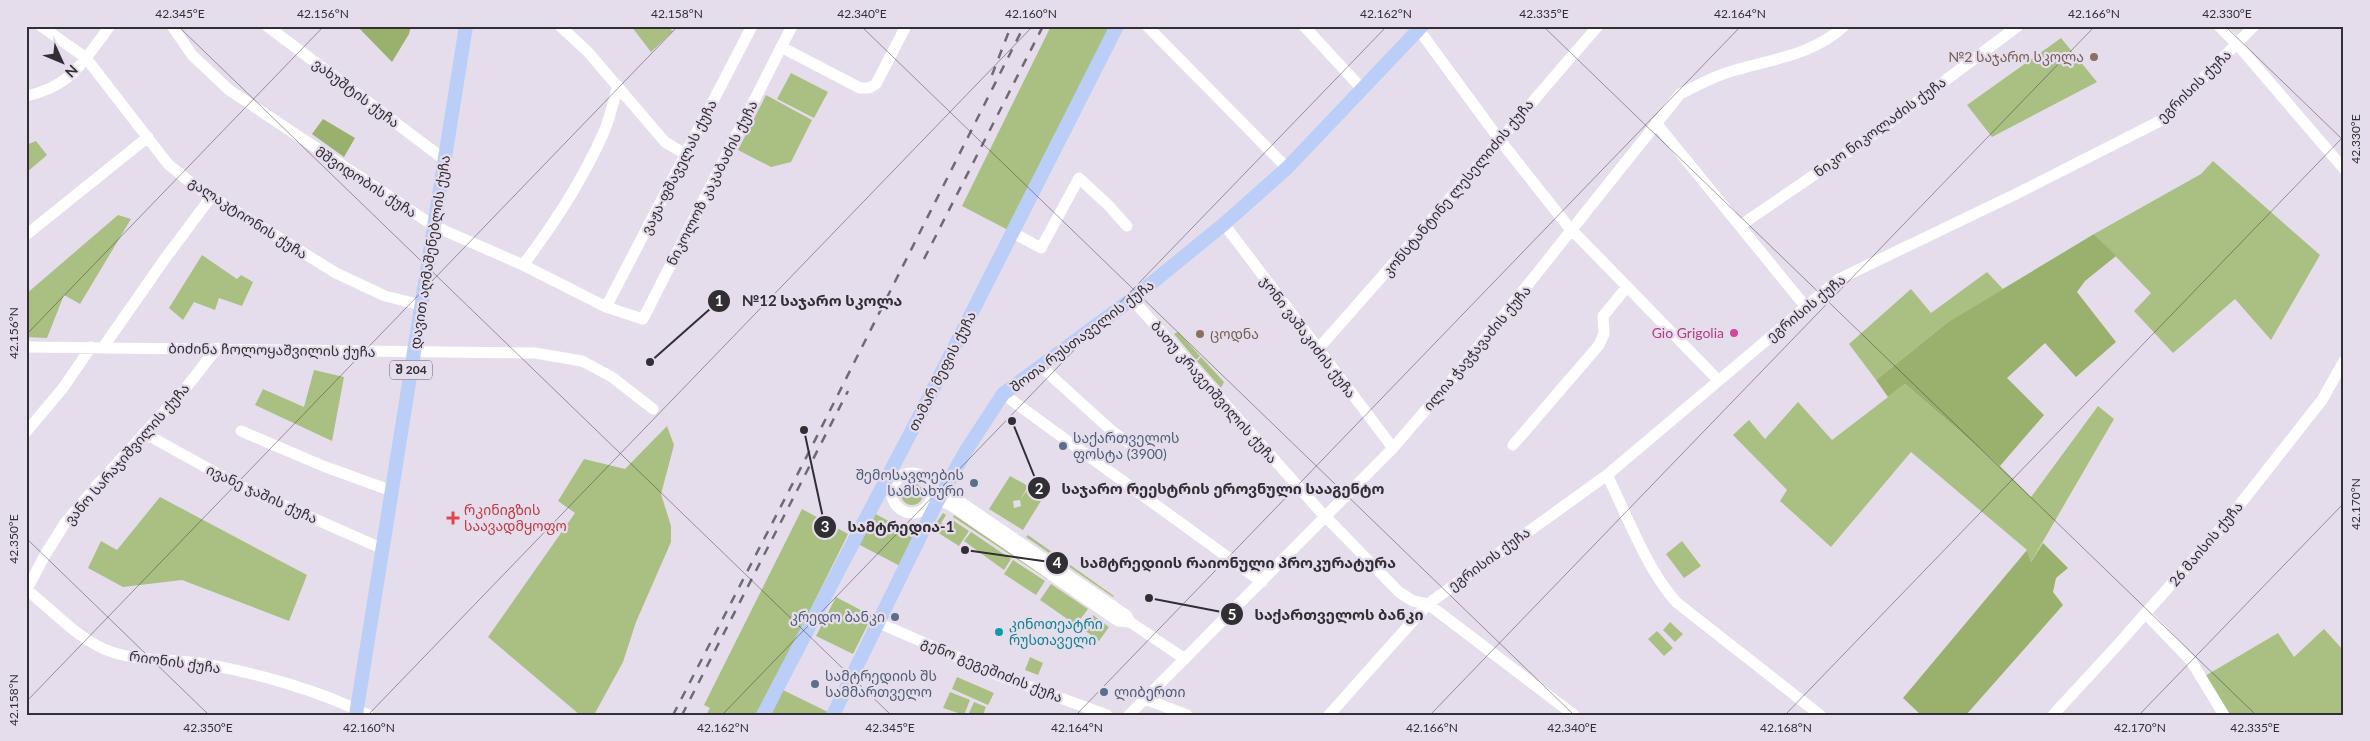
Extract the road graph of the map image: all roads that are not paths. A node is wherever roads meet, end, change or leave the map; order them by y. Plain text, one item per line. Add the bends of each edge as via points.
1 (40, 26) edge
2 (110, 26) edge
3 (172, 26) edge
4 (267, 26) edge
5 (466, 26) edge
6 (560, 26) edge
7 (752, 26) edge
8 (792, 26) edge
9 (906, 26) edge
10 (1117, 26) edge
11 (1148, 26) edge
12 (1304, 26) edge
13 (1598, 26) edge
14 (1844, 26) edge
15 (2018, 26) edge
16 (2218, 26) edge
17 (2254, 26) edge
18 (1421, 28) edge
19 (2237, 44) junction
20 (781, 47) junction
21 (86, 58) junction
22 (618, 86) junction
23 (1363, 90) junction
24 (26, 96) edge
25 (1656, 123) junction
26 (148, 137) junction
27 (1499, 139) junction
28 (685, 154) junction
29 (445, 160) junction
30 (1287, 168) junction
31 (2344, 169) edge
32 (212, 197) junction
33 (1224, 224) junction
34 (1741, 225) junction
35 (434, 226) junction
36 (1126, 226) dead end
37 (1572, 230) junction
38 (1013, 233) junction
39 (26, 235) edge
40 (523, 265) junction
41 (1627, 287) junction
42 (1132, 299) junction
43 (421, 305) junction
44 (1805, 306) junction
45 (606, 307) junction
46 (642, 319) joint
47 (91, 346) junction
48 (104, 346) junction
49 (26, 347) edge
50 (217, 348) junction
51 (1317, 350) junction
52 (414, 352) junction
53 (2344, 361) edge
54 (1042, 364) junction
55 (1718, 380) junction
56 (1003, 394) junction
57 (653, 409) dead end
58 (242, 431) dead end
59 (26, 432) edge
60 (144, 433) junction
61 (1132, 445) dead end
62 (1513, 445) dead end
63 (1393, 448) junction
64 (902, 475) junction
65 (1607, 475) junction
66 (885, 480) junction
67 (392, 490) junction
68 (934, 497) junction
69 (892, 499) junction
70 (1326, 518) junction
71 (382, 548) junction
72 (1262, 582) junction
73 (27, 589) edge
74 (1428, 604) junction
75 (2146, 614) junction
76 (879, 623) junction
77 (1185, 659) junction
78 (1145, 699) junction
79 (360, 713) edge
80 (763, 715) edge
81 (833, 715) edge
82 (1106, 715) edge
83 (1129, 715) edge
84 (1187, 715) edge
85 (1329, 715) edge
86 (1574, 715) edge
87 (1820, 715) edge
88 (2052, 715) edge
89 (2224, 715) edge

1 - 21 street, გალაკტიონის ქუჩა
2 - 21 street
3 - 35 street, მშვიდობის ქუჩა via 192,55 229,90
4 - 29 street, ვახუშტის ქუჩა
5 - 29 main road, დავით აღმაშენებლის ქუჩა / შ 204
6 - 22 street
7 - 28 street, ვაჟა-ფშაველას ქუჩა
8 - 20 street, ნიკოლოზ კაკაბაძის ქუჩა
9 - 20 street via 876,84 869,88 860,88
10 - 38 main road, თამარ მეფის ქუჩა
11 - 30 street
12 - 23 street
13 - 27 street, კონსტანტინე ლესელიძის ქუჩა
14 - 25 street, ილია ჭავჭავაძის ქუჩა via 1832,38 1788,56 1724,73 1680,94
15 - 34 street, ნიკო ნიკოლაძის ქუჩა via 1874,134
16 - 19 street
17 - 19 street, ეგრისის ქუჩა
18 - 23 main road, შოთა რუსთაველის ქუჩა
18 - 27 street
19 - 31 street
19 - 44 street, ეგრისის ქუჩა via 2162,120 1839,279
20 - 46 street, ნიკოლოზ კაკაბაძის ქუჩა
21 - 24 street via 77,72 45,92
21 - 26 street, გალაკტიონის ქუჩა
22 - 28 street via 665,142
22 - 40 street via 604,133 580,179
23 - 30 main road, შოთა რუსთაველის ქუჩა
25 - 34 street
25 - 37 street, ილია ჭავჭავაძის ქუჩა
26 - 32 street, გალაკტიონის ქუჩა via 168,164
26 - 39 street
27 - 37 street
27 - 51 street, კონსტანტინე ლესელიძის ქუჩა via 1412,244
28 - 45 street, ვაჟა-ფშაველას ქუჩა
29 - 35 main road, დავით აღმაშენებლის ქუჩა / შ 204
30 - 33 main road, შოთა რუსთაველის ქუჩა
32 - 43 street, გალაკტიონის ქუჩა via 336,273 386,296
32 - 48 street
33 - 42 main road, შოთა რუსთაველის ქუჩა
33 - 51 street, ჯონი ვაშაკიძის ქუჩა
34 - 44 street
35 - 40 street, მშვიდობის ქუჩა
35 - 43 main road, დავით აღმაშენებლის ქუჩა / შ 204
36 - 38 street via 1108,204 1079,178 1041,248
37 - 41 street
37 - 63 street, ილია ჭავჭავაძის ქუჩა
38 - 66 main road, თამარ მეფის ქუჩა
40 - 45 street, მშვიდობის ქუჩა
41 - 55 street
41 - 62 street via 1603,316 1604,334 1599,345
42 - 54 main road, შოთა რუსთაველის ქუჩა
42 - 70 street, ბათუ კრავეიშვილის ქუჩა
43 - 52 main road, დავით აღმაშენებლის ქუჩა / შ 204
44 - 55 street, ეგრისის ქუჩა
45 - 46 street, მშვიდობის ქუჩა
47 - 48 street, ბიძინა ჩოლოყაშვილის ქუჩა
47 - 49 street, ბიძინა ჩოლოყაშვილის ქუჩა
47 - 59 street via 63,388
48 - 50 street, ბიძინა ჩოლოყაშვილის ქუჩა
50 - 52 street, ბიძინა ჩოლოყაშვილის ქუჩა
50 - 60 street, ვანო სარაჯიშვილის ქუჩა
51 - 63 street, ჯონი ვაშაკიძის ქუჩა
52 - 57 street, ბიძინა ჩოლოყაშვილის ქუჩა via 535,354 582,361 612,377
52 - 67 main road, დავით აღმაშენებლის ქუჩა / შ 204
53 - 75 street, 26 მაისის ქუჩა via 2322,400 2229,519
54 - 56 main road, შოთა რუსთაველის ქუჩა
54 - 61 street via 1112,431
55 - 65 street, ეგრისის ქუჩა
56 - 68 main road, შოთა რუსთაველის ქუჩა
56 - 72 street
58 - 67 street via 322,466
60 - 71 street, ივანე ჯაშის ქუჩა via 238,486
60 - 73 street, ვანო სარაჯიშვილის ქუჩა via 65,523
63 - 70 street, ილია ჭავჭავაძის ქუჩა
64 - 66 street
64 - 68 street via 921,475
64 - 69 street via 892,488
65 - 74 street, ეგრისის ქუჩა
65 - 87 street via 1649,560 1676,602
66 - 69 street
66 - 80 main road, თამარ მეფის ქუჩა
67 - 71 main road, დავით აღმაშენებლის ქუჩა / შ 204
68 - 69 street via 916,513 906,513
68 - 76 main road, შოთა რუსთაველის ქუჩა
68 - 77 street via 952,506 1118,621 1130,622
70 - 72 street, ილია ჭავჭავაძის ქუჩა
70 - 74 street, ბათუ კრავეიშვილის ქუჩა via 1399,592 1414,601
71 - 79 main road, დავით აღმაშენებლის ქუჩა / შ 204
72 - 77 street, ილია ჭავჭავაძის ქუჩა
73 - 79 street, რიონის ქუჩა via 84,639 106,650 138,660 204,664 296,686
74 - 85 street, ეგრისის ქუჩა
74 - 86 street, ბათუ კრავეიშვილის ქუჩა
75 - 88 street, 26 მაისის ქუჩა
75 - 89 street via 2191,661
76 - 81 main road, შოთა რუსთაველის ქუჩა
76 - 82 street, გენო გეგეშიძის ქუჩა via 1004,678
77 - 78 street, ილია ჭავჭავაძის ქუჩა
78 - 83 street, ილია ჭავჭავაძის ქუჩა
78 - 84 street

